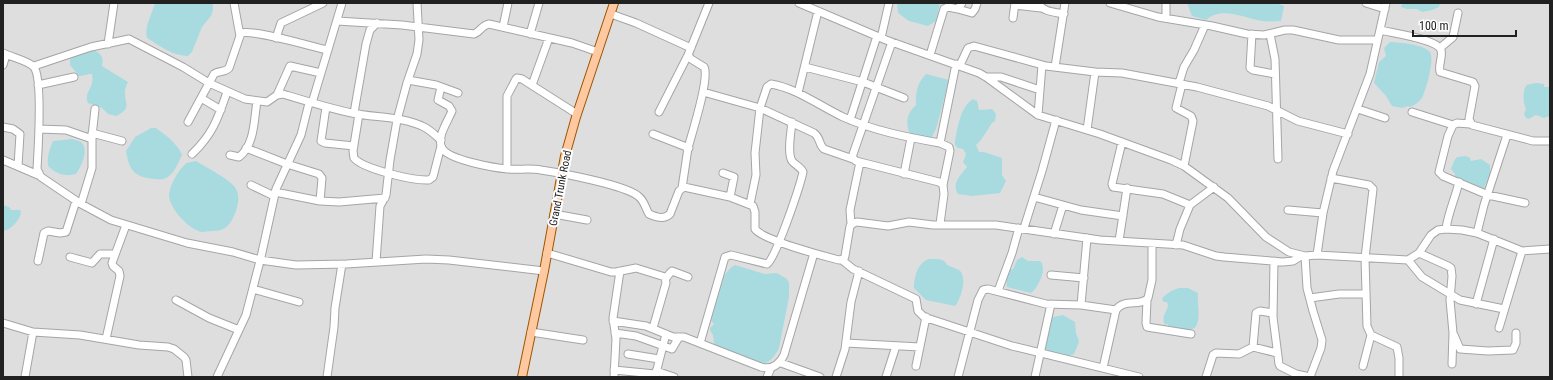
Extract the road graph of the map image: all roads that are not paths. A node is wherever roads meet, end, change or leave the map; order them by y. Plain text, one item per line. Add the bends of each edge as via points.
1 (114, 3) edge
2 (234, 3) edge
3 (323, 3) edge
4 (342, 3) edge
5 (418, 3) edge
6 (508, 3) edge
7 (539, 3) edge
8 (614, 3) edge
9 (709, 3) edge
10 (799, 3) edge
11 (889, 3) edge
12 (977, 3) edge
13 (1066, 3) edge
14 (1110, 3) edge
15 (1166, 3) edge
16 (1366, 3) edge
17 (1015, 4) edge
18 (1040, 5) edge
19 (960, 6) edge
20 (1385, 6) edge
21 (818, 11) junction
22 (1458, 13) dead end
23 (611, 14) junction
24 (1064, 14) junction
25 (1013, 18) dead end
26 (1166, 18) junction
27 (337, 21) junction
28 (377, 23) junction
29 (1204, 25) junction
30 (419, 27) junction
31 (503, 27) junction
32 (1380, 30) junction
33 (530, 34) junction
34 (1252, 34) junction
35 (1270, 34) junction
36 (240, 36) junction
37 (879, 37) junction
38 (276, 38) junction
39 (549, 38) junction
40 (1378, 40) junction
41 (892, 42) junction
42 (108, 44) junction
43 (1440, 48) junction
44 (328, 50) junction
45 (689, 51) junction
46 (598, 52) junction
47 (5, 54) edge
48 (930, 55) junction
49 (958, 64) junction
50 (3, 65) edge
51 (1042, 65) junction
52 (34, 66) junction
53 (805, 67) junction
54 (1055, 67) junction
55 (1095, 72) junction
56 (321, 73) junction
57 (1275, 74) junction
58 (74, 77) dead end
59 (986, 77) junction
60 (408, 80) junction
61 (863, 82) junction
62 (209, 83) junction
63 (1180, 83) junction
64 (38, 85) junction
65 (532, 85) junction
66 (441, 87) junction
67 (876, 87) junction
68 (1040, 90) junction
69 (227, 92) junction
70 (703, 92) junction
71 (458, 93) dead end
72 (798, 93) junction
73 (277, 95) junction
74 (201, 98) junction
75 (904, 98) dead end
76 (257, 101) junction
77 (311, 103) junction
78 (326, 107) junction
79 (95, 108) dead end
80 (760, 108) junction
81 (1358, 108) junction
82 (221, 110) junction
83 (1277, 110) junction
84 (659, 112) dead end
85 (1412, 112) dead end
86 (357, 114) junction
87 (577, 114) junction
88 (1038, 115) junction
89 (1385, 118) dead end
90 (397, 120) junction
91 (850, 120) junction
92 (1056, 120) junction
93 (188, 122) dead end
94 (792, 122) junction
95 (1470, 124) junction
96 (863, 125) junction
97 (1453, 125) junction
98 (3, 127) edge
99 (39, 129) junction
100 (1087, 130) junction
101 (653, 134) dead end
102 (1348, 134) junction
103 (1507, 135) junction
104 (92, 136) junction
105 (911, 138) junction
106 (122, 141) dead end
107 (1550, 141) edge
108 (1122, 142) junction
109 (441, 143) junction
110 (940, 143) junction
111 (354, 146) junction
112 (246, 148) junction
113 (688, 148) junction
114 (192, 154) dead end
115 (230, 155) dead end
116 (853, 159) junction
117 (1278, 159) dead end
118 (3, 160) edge
119 (860, 162) junction
120 (287, 164) junction
121 (18, 166) junction
122 (1184, 166) junction
123 (507, 169) junction
124 (723, 173) dead end
125 (38, 174) junction
126 (388, 174) junction
127 (561, 174) junction
128 (904, 174) junction
129 (1332, 178) junction
130 (1459, 182) junction
131 (251, 184) dead end
132 (943, 185) junction
133 (1214, 187) junction
134 (682, 188) junction
135 (1127, 188) junction
136 (275, 194) junction
137 (1488, 195) junction
138 (730, 197) junction
139 (1034, 197) junction
140 (385, 198) junction
141 (320, 200) junction
142 (79, 203) junction
143 (1525, 203) dead end
144 (750, 204) junction
145 (1063, 205) junction
146 (1190, 205) junction
147 (1288, 210) dead end
148 (1323, 213) junction
149 (554, 214) junction
150 (1123, 216) junction
151 (587, 220) dead end
152 (851, 224) junction
153 (940, 224) junction
154 (126, 225) junction
155 (1022, 228) junction
156 (1446, 229) junction
157 (1477, 233) junction
158 (1054, 234) junction
159 (1087, 238) junction
160 (1494, 239) junction
161 (1119, 241) junction
162 (779, 242) junction
163 (1152, 244) junction
164 (1176, 245) junction
165 (1550, 249) edge
166 (1522, 251) junction
167 (547, 253) junction
168 (814, 253) junction
169 (1419, 253) junction
170 (115, 254) junction
171 (1317, 255) junction
172 (1303, 256) junction
173 (70, 257) dead end
174 (1365, 258) junction
175 (260, 260) junction
176 (842, 260) junction
177 (1408, 260) junction
178 (38, 261) dead end
179 (1274, 261) junction
180 (376, 262) junction
181 (342, 264) junction
182 (544, 271) junction
183 (620, 271) junction
184 (859, 271) junction
185 (1051, 275) dead end
186 (688, 277) dead end
187 (666, 278) junction
188 (1084, 278) junction
189 (253, 289) junction
190 (998, 291) junction
191 (1366, 294) junction
192 (1450, 294) junction
193 (1310, 298) junction
194 (176, 300) dead end
195 (1147, 300) junction
196 (299, 302) dead end
197 (1051, 304) junction
198 (1476, 304) junction
199 (1081, 305) junction
200 (1116, 310) junction
201 (1504, 310) junction
202 (1273, 313) junction
203 (926, 317) junction
204 (613, 321) junction
205 (4, 323) edge
206 (653, 328) junction
207 (1499, 328) dead end
208 (239, 330) junction
209 (3, 331) edge
210 (33, 332) junction
211 (531, 332) junction
212 (969, 332) junction
213 (1453, 332) junction
214 (615, 333) junction
215 (1516, 333) dead end
216 (666, 334) junction
217 (1191, 334) dead end
218 (1371, 335) junction
219 (679, 337) junction
220 (106, 339) junction
221 (583, 340) dead end
222 (846, 342) junction
223 (700, 343) junction
224 (663, 346) junction
225 (896, 346) junction
226 (920, 347) junction
227 (1252, 347) junction
228 (1040, 353) junction
229 (1277, 353) junction
230 (628, 354) dead end
231 (659, 359) junction
232 (781, 362) junction
233 (1452, 364) dead end
234 (916, 366) dead end
235 (1363, 366) dead end
236 (771, 368) junction
237 (1103, 368) junction
238 (614, 374) edge
239 (655, 374) edge
240 (1117, 375) edge
241 (25, 377) edge
242 (188, 377) edge
243 (217, 377) edge
244 (327, 377) edge
245 (522, 377) edge
246 (674, 377) edge
247 (767, 377) edge
248 (820, 377) edge
249 (836, 377) edge
250 (886, 377) edge
251 (958, 377) edge
252 (1035, 377) edge
253 (1139, 377) edge
254 (1206, 377) edge
255 (1310, 377) edge
256 (1399, 377) edge

1 - 42 street
2 - 36 street
3 - 38 street via 281,23
4 - 27 street
5 - 30 street
6 - 31 street
7 - 33 street
8 - 23 main road, Grand Trunk Road
9 - 45 street
10 - 21 street
11 - 37 street
12 - 19 street via 972,13
13 - 24 street
14 - 26 street
15 - 26 street
16 - 20 street
17 - 18 street
17 - 25 street
18 - 24 street via 1044,10
19 - 48 street via 944,9
20 - 32 street
21 - 37 street
21 - 53 street
22 - 43 street via 1453,37
23 - 45 street via 636,23
23 - 46 main road, Grand Trunk Road
24 - 54 street
26 - 29 street
27 - 28 street
27 - 44 street
28 - 30 street
28 - 86 street via 370,30 366,44
29 - 34 street
29 - 63 street via 1184,67
30 - 31 street via 474,34 486,25
30 - 60 street via 417,54
31 - 33 street
32 - 40 street
32 - 43 street via 1425,40
33 - 39 street
34 - 35 street
34 - 57 street via 1250,68
35 - 40 street via 1293,30 1339,40
35 - 57 street
36 - 38 street via 241,33 248,32
36 - 62 street via 229,68 216,72
37 - 41 street
37 - 61 street
38 - 44 street
39 - 46 street
39 - 65 street
40 - 81 street
41 - 48 street
41 - 67 street
42 - 52 street
42 - 62 street via 125,39 133,40
43 - 95 street via 1440,72 1470,80 1475,84
44 - 56 street
45 - 70 street via 691,59 706,70
45 - 84 street
46 - 87 main road, Grand Trunk Road
47 - 50 street
47 - 52 street
48 - 49 street
49 - 51 street via 968,48 974,46
49 - 59 street
49 - 110 street
51 - 54 street
51 - 68 street
52 - 64 street
53 - 61 street
53 - 72 street
54 - 55 street
55 - 63 street via 1122,73
55 - 100 street
56 - 73 street via 290,66
56 - 77 street
57 - 83 street
58 - 64 street
59 - 68 street via 1001,77
59 - 88 street
60 - 66 street
60 - 90 street
61 - 67 street
61 - 91 street
62 - 69 street
62 - 74 street
63 - 83 street
63 - 122 street via 1176,108 1189,115 1193,121
64 - 99 street
65 - 87 street
65 - 123 street via 517,78 508,93
66 - 71 street
66 - 109 street via 438,100 450,106 452,111
67 - 75 street
67 - 96 street
68 - 88 street
69 - 76 street
69 - 82 street
70 - 80 street
70 - 113 street
72 - 80 street via 771,84 767,87
72 - 91 street
73 - 76 street via 267,102
73 - 77 street via 283,94
74 - 82 street
74 - 93 street
76 - 112 street via 254,129
77 - 78 street
77 - 120 street via 301,135
78 - 86 street
78 - 111 street via 321,140 326,143
79 - 104 street
80 - 94 street
80 - 144 street via 755,181
81 - 89 street
81 - 102 street
82 - 114 street via 210,133
83 - 102 street via 1298,121
83 - 117 street
85 - 97 street
86 - 90 street
86 - 111 street
87 - 127 main road, Grand Trunk Road
88 - 92 street
90 - 109 street via 418,124
90 - 126 street
91 - 96 street
92 - 100 street
92 - 139 street
94 - 116 street via 818,136 824,149
94 - 162 street via 790,154 793,162 803,172
95 - 97 street
95 - 103 street
96 - 105 street
96 - 116 street via 852,154
97 - 130 street via 1439,172
98 - 121 street via 20,134
99 - 104 street via 66,130
99 - 125 street
100 - 108 street
101 - 113 street
102 - 129 street
103 - 107 street via 1533,141
103 - 137 street
104 - 106 street
104 - 142 street via 92,168
105 - 110 street
105 - 128 street
108 - 122 street
108 - 135 street via 1112,184 1115,188
109 - 123 street via 445,153 477,164
109 - 126 street via 429,180
110 - 132 street via 950,151
111 - 126 street via 355,160
112 - 115 street via 240,158
112 - 120 street
113 - 134 street
116 - 119 street
118 - 121 street
119 - 128 street
119 - 152 street via 850,210
120 - 136 street
120 - 141 street via 321,175
121 - 125 street
122 - 133 street
123 - 127 street via 537,169
124 - 138 street via 734,177
125 - 142 street
126 - 140 street
127 - 134 street via 611,185 635,194 642,199 649,214 660,218 670,214
127 - 149 main road, Grand Trunk Road
128 - 132 street
129 - 148 street
129 - 174 street via 1370,185 1373,189
130 - 137 street
130 - 156 street via 1453,206 1448,214
131 - 136 street
132 - 153 street
133 - 146 street
133 - 172 street via 1266,236 1283,248
134 - 138 street
135 - 146 street via 1163,194
135 - 150 street
136 - 141 street
136 - 175 street
137 - 143 street
137 - 157 street
138 - 144 street
139 - 145 street
139 - 155 street
140 - 141 street via 343,202
140 - 180 street via 380,209
142 - 154 street
142 - 178 street via 66,232 44,233
144 - 162 street via 754,208 757,232
145 - 150 street
145 - 158 street
146 - 164 street
147 - 148 street
148 - 171 street
149 - 151 street
149 - 167 main road, Grand Trunk Road
150 - 161 street
152 - 153 street
152 - 176 street
153 - 155 street
154 - 170 street
154 - 175 street via 187,243
155 - 158 street
155 - 190 street
156 - 157 street
156 - 169 street via 1438,230 1431,235
157 - 160 street
158 - 159 street
159 - 161 street
159 - 188 street
160 - 166 street
160 - 198 street
161 - 163 street
162 - 168 street
162 - 223 street via 767,264 738,256 725,257
163 - 164 street
163 - 195 street via 1152,280
164 - 179 street via 1184,245 1216,256
165 - 166 street
166 - 201 street
167 - 182 main road, Grand Trunk Road
167 - 183 street via 611,272
168 - 176 street
168 - 232 street
169 - 177 street
169 - 192 street via 1451,268
170 - 173 street via 100,254 92,263
170 - 220 street via 112,265 119,271 120,276
171 - 172 street
171 - 174 street
172 - 179 street via 1293,260
172 - 193 street
174 - 177 street
174 - 191 street
175 - 181 street via 296,265
175 - 189 street
176 - 184 street
177 - 192 street via 1422,277
179 - 202 street
180 - 181 street
180 - 182 street via 449,260
181 - 244 street
182 - 211 main road, Grand Trunk Road
183 - 187 street via 636,268
183 - 204 street
184 - 203 street via 916,299 918,311
184 - 222 street via 851,302
185 - 188 street
186 - 187 street via 672,271
187 - 206 street
188 - 199 street
189 - 196 street
189 - 208 street
190 - 197 street
190 - 212 street via 981,291
191 - 193 street
191 - 218 street via 1367,326
192 - 198 street via 1460,300
192 - 213 street
193 - 255 street via 1322,344
194 - 208 street via 204,316
195 - 200 street via 1121,304
195 - 217 street via 1147,327
197 - 199 street
197 - 228 street
198 - 201 street
199 - 200 street
200 - 237 street
201 - 207 street
202 - 227 street via 1256,313
202 - 229 street
203 - 212 street
203 - 226 street
204 - 206 street
204 - 214 street
205 - 209 street
205 - 210 street
206 - 216 street
208 - 243 street
210 - 220 street
210 - 241 street
211 - 221 street
211 - 245 main road, Grand Trunk Road
212 - 228 street
212 - 251 street
213 - 215 street via 1460,349 1488,351 1513,350
213 - 233 street
214 - 224 street via 636,336
214 - 238 street
216 - 219 street
216 - 224 street
218 - 235 street
218 - 256 street via 1397,347
219 - 223 street
219 - 224 street via 673,349
220 - 242 street via 174,349 186,360
222 - 225 street
222 - 249 street
223 - 236 street via 761,367
224 - 231 street
225 - 226 street
225 - 250 street
226 - 234 street
227 - 229 street
227 - 254 street via 1239,354 1214,354
228 - 237 street
228 - 252 street
229 - 255 street via 1280,366 1296,374
230 - 231 street
231 - 239 street
232 - 236 street
232 - 248 street
236 - 247 street
237 - 240 street
238 - 239 street
239 - 246 street
240 - 253 street

